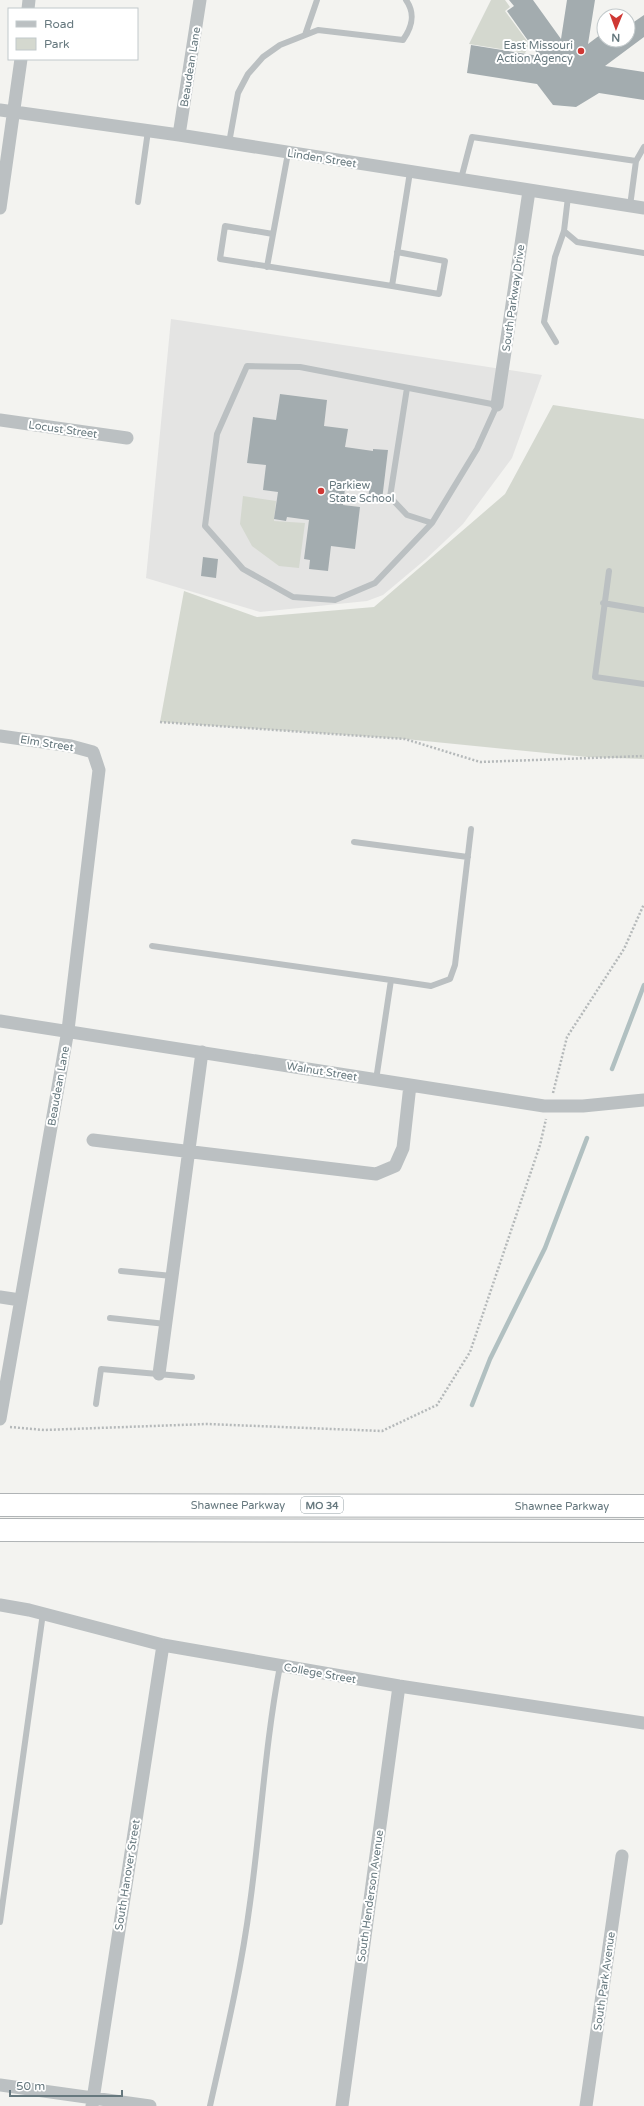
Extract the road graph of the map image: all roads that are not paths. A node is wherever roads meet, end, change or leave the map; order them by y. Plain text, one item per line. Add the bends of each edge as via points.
1 (200, 0) edge
2 (317, 0) edge
3 (406, 0) edge
4 (305, 35) junction
5 (21, 60) edge
6 (0, 110) edge
7 (14, 112) junction
8 (148, 131) junction
9 (179, 135) junction
10 (229, 143) junction
11 (644, 147) edge
12 (288, 153) junction
13 (636, 161) junction
14 (410, 172) junction
15 (461, 180) junction
16 (528, 191) junction
17 (568, 197) junction
18 (138, 202) dead end
19 (630, 206) junction
20 (0, 208) edge
21 (644, 208) edge
22 (564, 232) junction
23 (273, 234) junction
24 (397, 252) junction
25 (644, 253) edge
26 (267, 267) junction
27 (392, 286) junction
28 (556, 342) dead end
29 (407, 388) junction
30 (497, 405) junction
31 (0, 420) edge
32 (127, 438) dead end
33 (432, 522) junction
34 (609, 571) dead end
35 (603, 603) junction
36 (644, 610) edge
37 (644, 684) edge
38 (0, 736) edge
39 (93, 752) joint
40 (471, 829) dead end
41 (354, 842) dead end
42 (468, 857) junction
43 (152, 946) dead end
44 (391, 980) junction
45 (0, 1021) edge
46 (68, 1030) junction
47 (202, 1052) junction
48 (376, 1080) junction
49 (410, 1085) junction
50 (644, 1100) edge
51 (94, 1140) dead end
52 (188, 1153) junction
53 (121, 1271) dead end
54 (172, 1276) junction
55 (0, 1297) edge
56 (20, 1300) junction
57 (110, 1318) dead end
58 (166, 1324) junction
59 (159, 1374) junction
60 (192, 1377) dead end
61 (96, 1404) dead end
62 (4, 1423) edge
63 (0, 1504) edge
64 (644, 1506) edge
65 (0, 1530) edge
66 (644, 1530) edge
67 (0, 1605) edge
68 (43, 1613) junction
69 (163, 1645) junction
70 (280, 1666) junction
71 (399, 1686) junction
72 (644, 1723) edge
73 (622, 1856) dead end
74 (0, 1922) edge
75 (0, 2085) edge
76 (93, 2102) edge
77 (150, 2106) edge
78 (210, 2106) edge
79 (342, 2106) edge
80 (586, 2106) edge

1 - 9 street, Beaudean Lane
2 - 4 lane
3 - 4 lane via 413,14 410,30 403,40 318,30
4 - 10 lane via 280,45 263,57 248,74 238,93
5 - 7 street
6 - 7 street, Linden Street
7 - 8 street, Linden Street
7 - 20 street
8 - 9 street, Linden Street
8 - 18 lane
9 - 10 street, Linden Street
10 - 12 street, Linden Street
11 - 13 lane
12 - 14 street, Linden Street
12 - 23 lane
13 - 15 lane via 472,137
13 - 19 lane
14 - 15 street, Linden Street
14 - 24 lane
15 - 16 street, Linden Street
16 - 17 street, Linden Street
16 - 30 street, South Parkway Drive
17 - 19 street, Linden Street
17 - 22 lane
19 - 21 street, Linden Street
22 - 25 lane via 577,242
22 - 28 lane via 556,256 544,322
23 - 26 lane
23 - 26 lane via 225,226 220,259
24 - 27 lane
24 - 27 lane via 445,261 439,294
26 - 27 lane
29 - 30 lane
29 - 33 lane via 390,497 407,515
29 - 33 lane via 300,367 247,366 217,434 205,526 243,569 293,597 335,600 375,583
30 - 33 lane via 477,449
31 - 32 street, Locust Street
34 - 35 lane
35 - 36 lane
35 - 37 lane via 595,677
38 - 39 street, Elm Street via 71,746
39 - 46 street, Beaudean Lane via 98,770
40 - 42 lane
41 - 42 lane
42 - 44 lane via 455,965 450,979 431,986
43 - 44 lane
44 - 48 lane
45 - 46 street, Walnut Street
46 - 47 street, Walnut Street
46 - 56 street, Beaudean Lane
47 - 48 street, Walnut Street
47 - 52 street
48 - 49 street, Walnut Street
49 - 50 street, Walnut Street via 550,1106 583,1106
49 - 52 street via 403,1148 395,1166 376,1174
51 - 52 street
52 - 54 street
53 - 54 lane
54 - 58 street
55 - 56 street
56 - 62 street, Beaudean Lane
57 - 58 lane
58 - 59 street
59 - 60 lane
59 - 61 lane via 101,1369
63 - 64 highway, Shawnee Parkway / MO 34
65 - 66 highway
67 - 68 street, College Street
68 - 69 street, College Street
68 - 74 lane
69 - 70 street, College Street
69 - 76 street, South Hanover Street
70 - 71 street, College Street
70 - 78 lane via 271,1714 250,1904 231,2015
71 - 72 street, College Street
71 - 79 street, South Henderson Avenue
73 - 80 street, South Park Avenue
75 - 76 street
76 - 77 street

